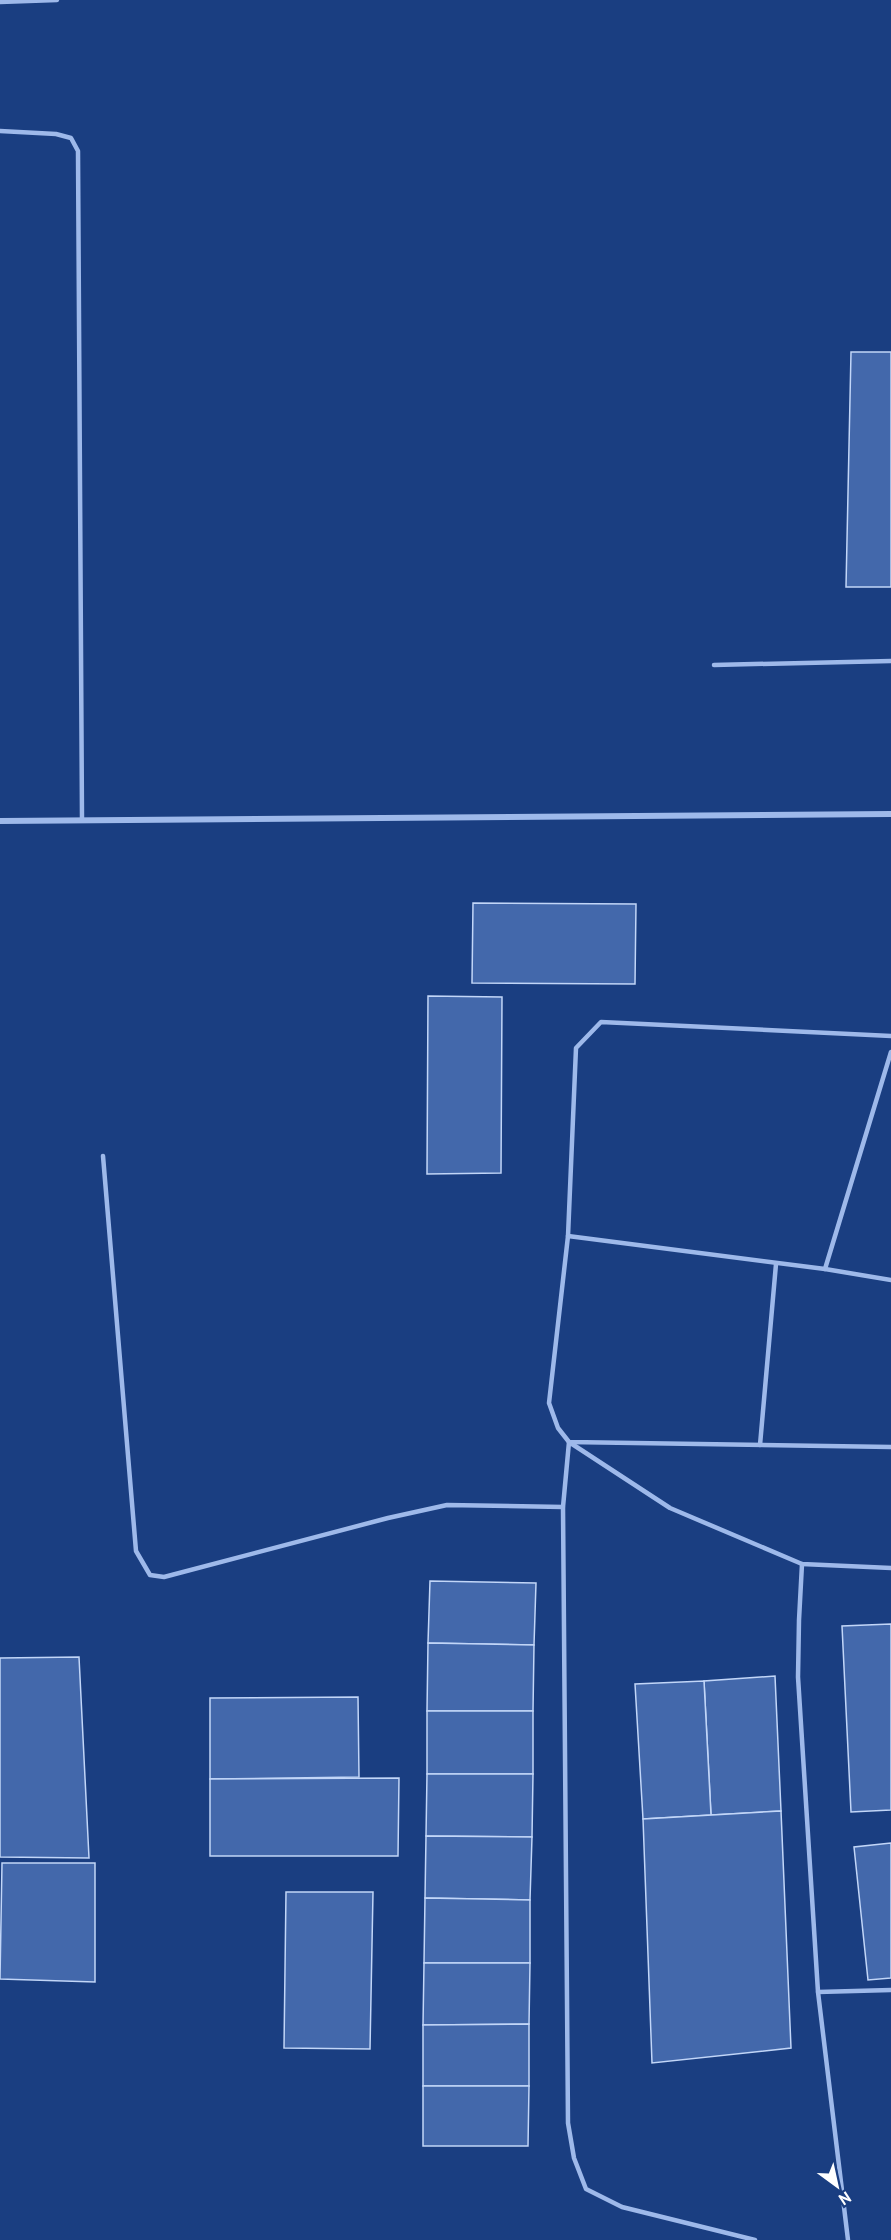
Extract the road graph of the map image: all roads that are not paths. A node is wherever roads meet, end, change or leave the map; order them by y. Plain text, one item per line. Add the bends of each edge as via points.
1 (57, 0) edge
2 (0, 2) edge
3 (0, 131) edge
4 (891, 661) edge
5 (714, 665) dead end
6 (891, 814) edge
7 (82, 819) junction
8 (0, 821) edge
9 (891, 1036) edge
10 (891, 1052) edge
11 (104, 1156) dead end
12 (568, 1236) junction
13 (776, 1264) junction
14 (825, 1269) junction
15 (891, 1280) edge
16 (569, 1442) junction
17 (760, 1445) junction
18 (891, 1447) edge
19 (562, 1507) junction
20 (802, 1564) junction
21 (891, 1568) edge
22 (891, 1990) edge
23 (818, 1992) junction
24 (755, 2240) edge
25 (848, 2240) edge

1 - 2 lane
3 - 7 lane via 56,134 71,138 78,151
4 - 5 lane
6 - 7 street
7 - 8 street
9 - 12 lane via 601,1022 576,1048
10 - 14 lane
11 - 19 lane via 136,1551 150,1575 164,1577 447,1505
12 - 13 lane
12 - 16 lane via 549,1403 558,1428
13 - 14 lane
13 - 17 lane
14 - 15 lane
16 - 17 lane
16 - 19 lane
16 - 20 lane via 670,1508
17 - 18 lane
19 - 24 lane via 568,2123 574,2158 586,2189 622,2207
20 - 21 lane
20 - 23 lane via 798,1677
22 - 23 lane
23 - 25 lane

